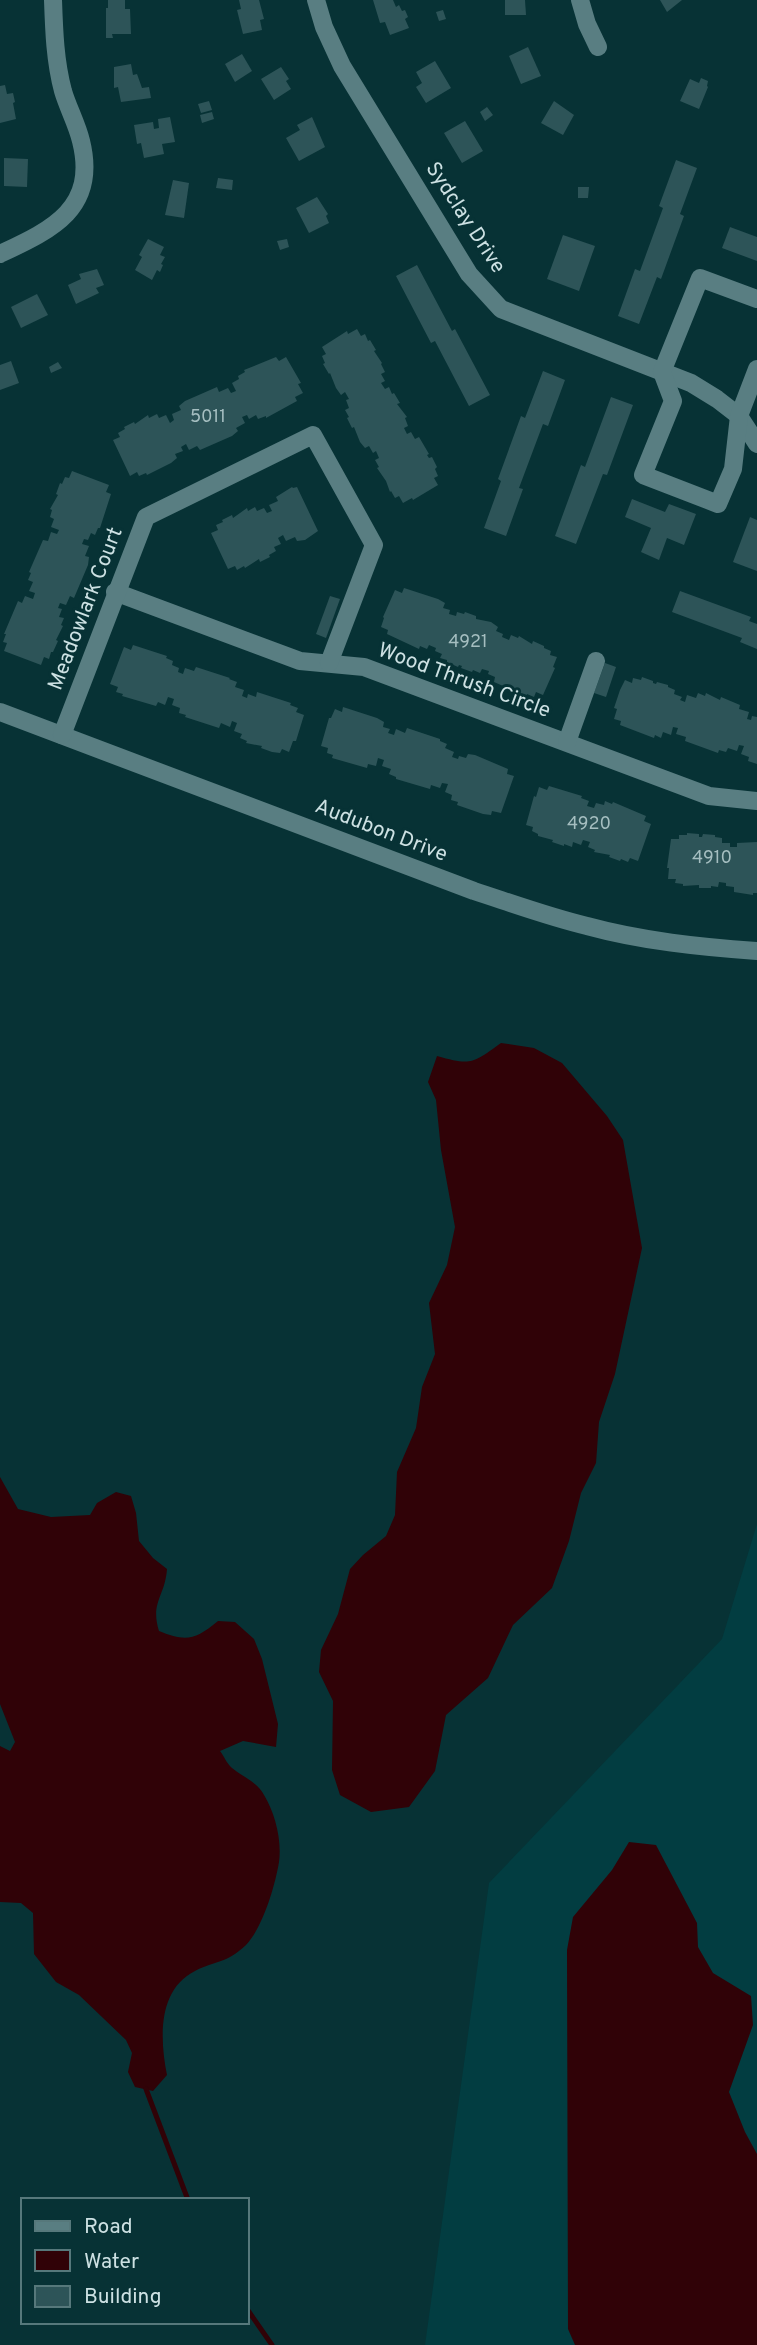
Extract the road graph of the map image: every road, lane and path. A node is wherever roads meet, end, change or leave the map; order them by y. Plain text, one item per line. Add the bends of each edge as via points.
1 (53, 0) edge
2 (316, 0) edge
3 (580, 0) edge
4 (598, 47) dead end
5 (0, 254) edge
6 (757, 299) edge
7 (757, 369) edge
8 (663, 372) junction
9 (739, 416) junction
10 (757, 444) edge
11 (116, 592) junction
12 (596, 661) dead end
13 (329, 663) junction
14 (0, 712) edge
15 (62, 735) junction
16 (566, 743) junction
17 (757, 801) edge
18 (757, 951) edge

1 - 5 street via 60,76 81,139 85,170 74,205 60,222
2 - 8 street, Sydclay Drive via 342,66 469,274 501,309
3 - 4 street
6 - 8 street via 700,278
7 - 9 street
8 - 9 street, Sydclay Drive via 691,383
8 - 9 street via 673,401 643,475 718,504 733,470
9 - 10 street, Sydclay Drive
11 - 13 street, Wood Thrush Circle via 300,661
11 - 13 street, Meadowlark Court via 146,517 313,435 374,545
11 - 15 street, Meadowlark Court
12 - 16 street
13 - 16 street, Wood Thrush Circle via 364,667
14 - 15 street, Audubon Drive
15 - 18 street, Audubon Drive via 549,915 646,938
16 - 17 street, Wood Thrush Circle via 709,796

